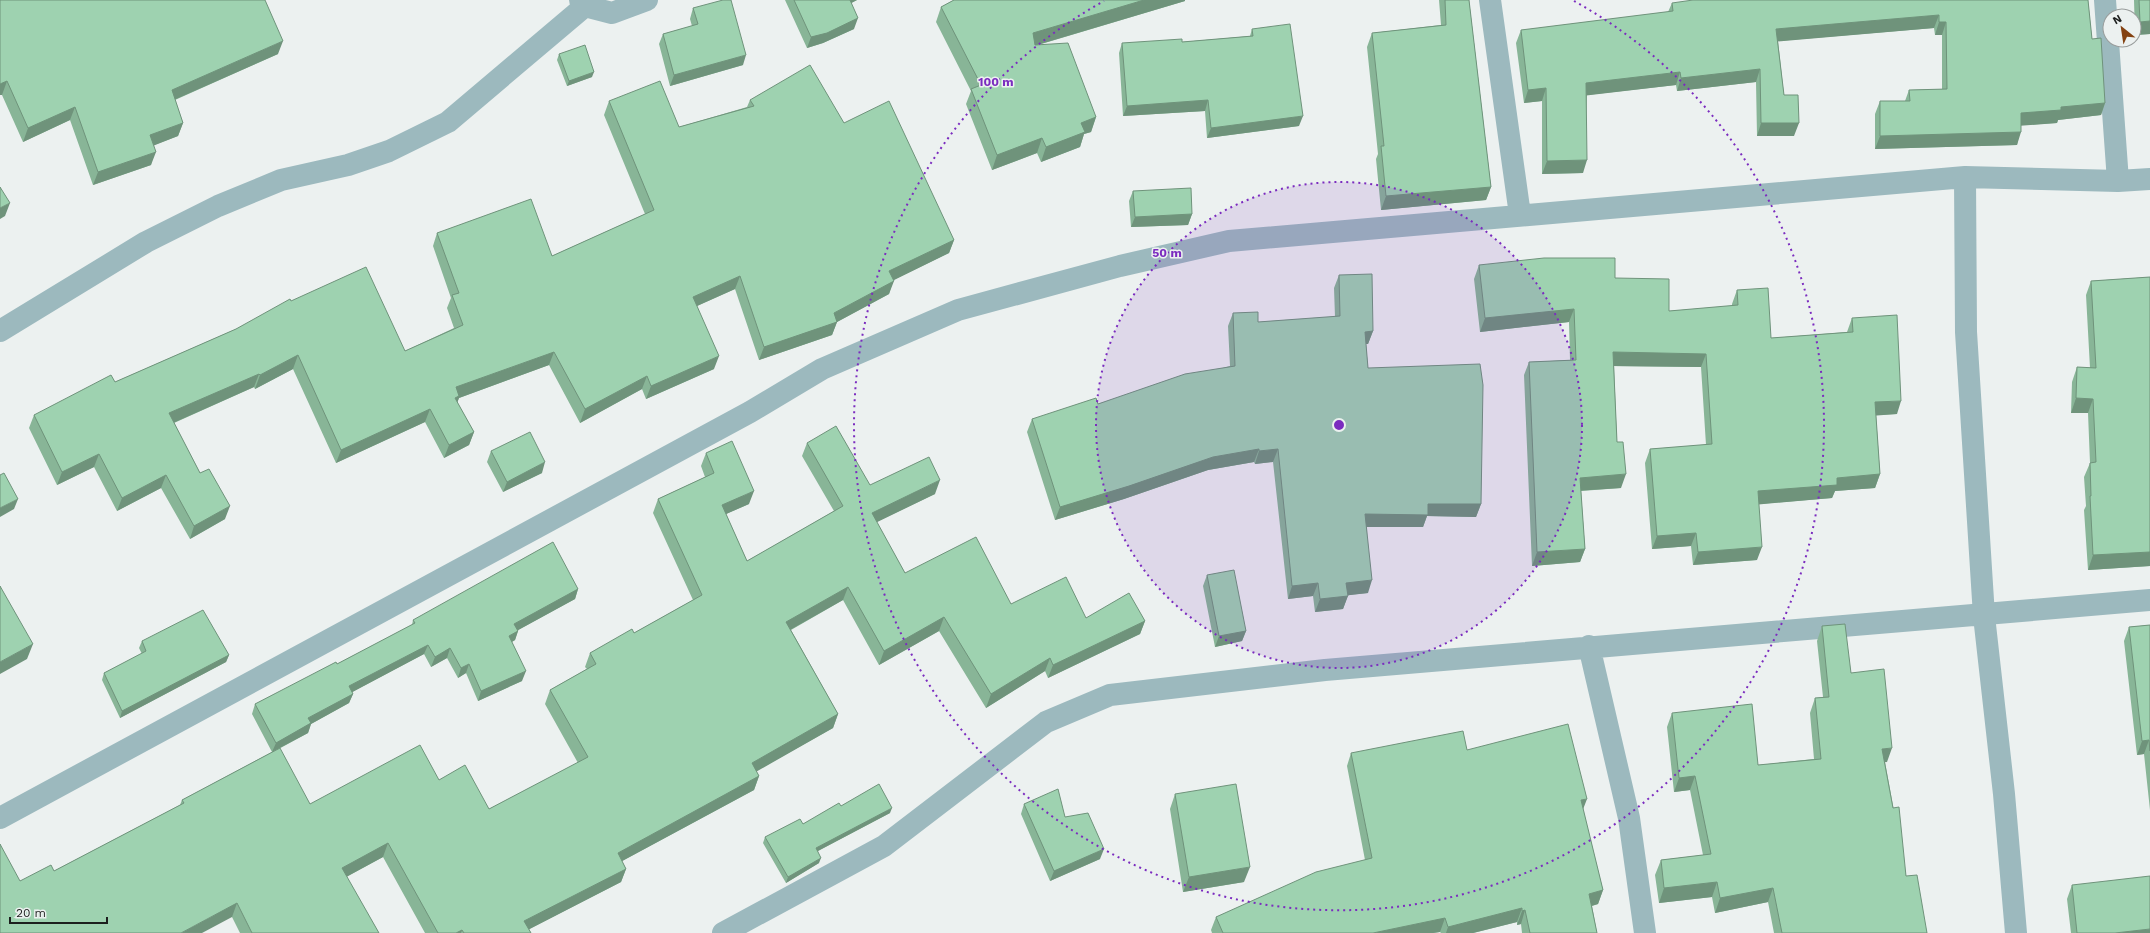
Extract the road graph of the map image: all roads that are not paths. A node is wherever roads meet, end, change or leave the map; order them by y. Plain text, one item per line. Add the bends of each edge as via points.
1 (647, 0) edge
2 (1490, 0) edge
3 (2105, 0) edge
4 (583, 3) edge
5 (1966, 177) junction
6 (2150, 179) edge
7 (2118, 181) junction
8 (1520, 215) junction
9 (0, 331) edge
10 (2150, 600) edge
11 (1984, 616) junction
12 (1590, 646) junction
13 (0, 818) edge
14 (723, 933) edge
15 (1645, 933) edge
16 (2016, 933) edge

1 - 4 street via 612,13
2 - 8 street
3 - 7 street
4 - 9 street via 448,122 389,151 348,165 281,180 218,206 146,242
5 - 7 street
5 - 8 street
5 - 11 street via 1966,332
6 - 7 street
8 - 13 street via 1229,241 1120,266 958,310 822,369 743,416
10 - 11 street
11 - 12 street
11 - 16 street via 2004,794
12 - 14 street via 1258,677 1110,695 1046,722 884,846
12 - 15 street via 1630,818

